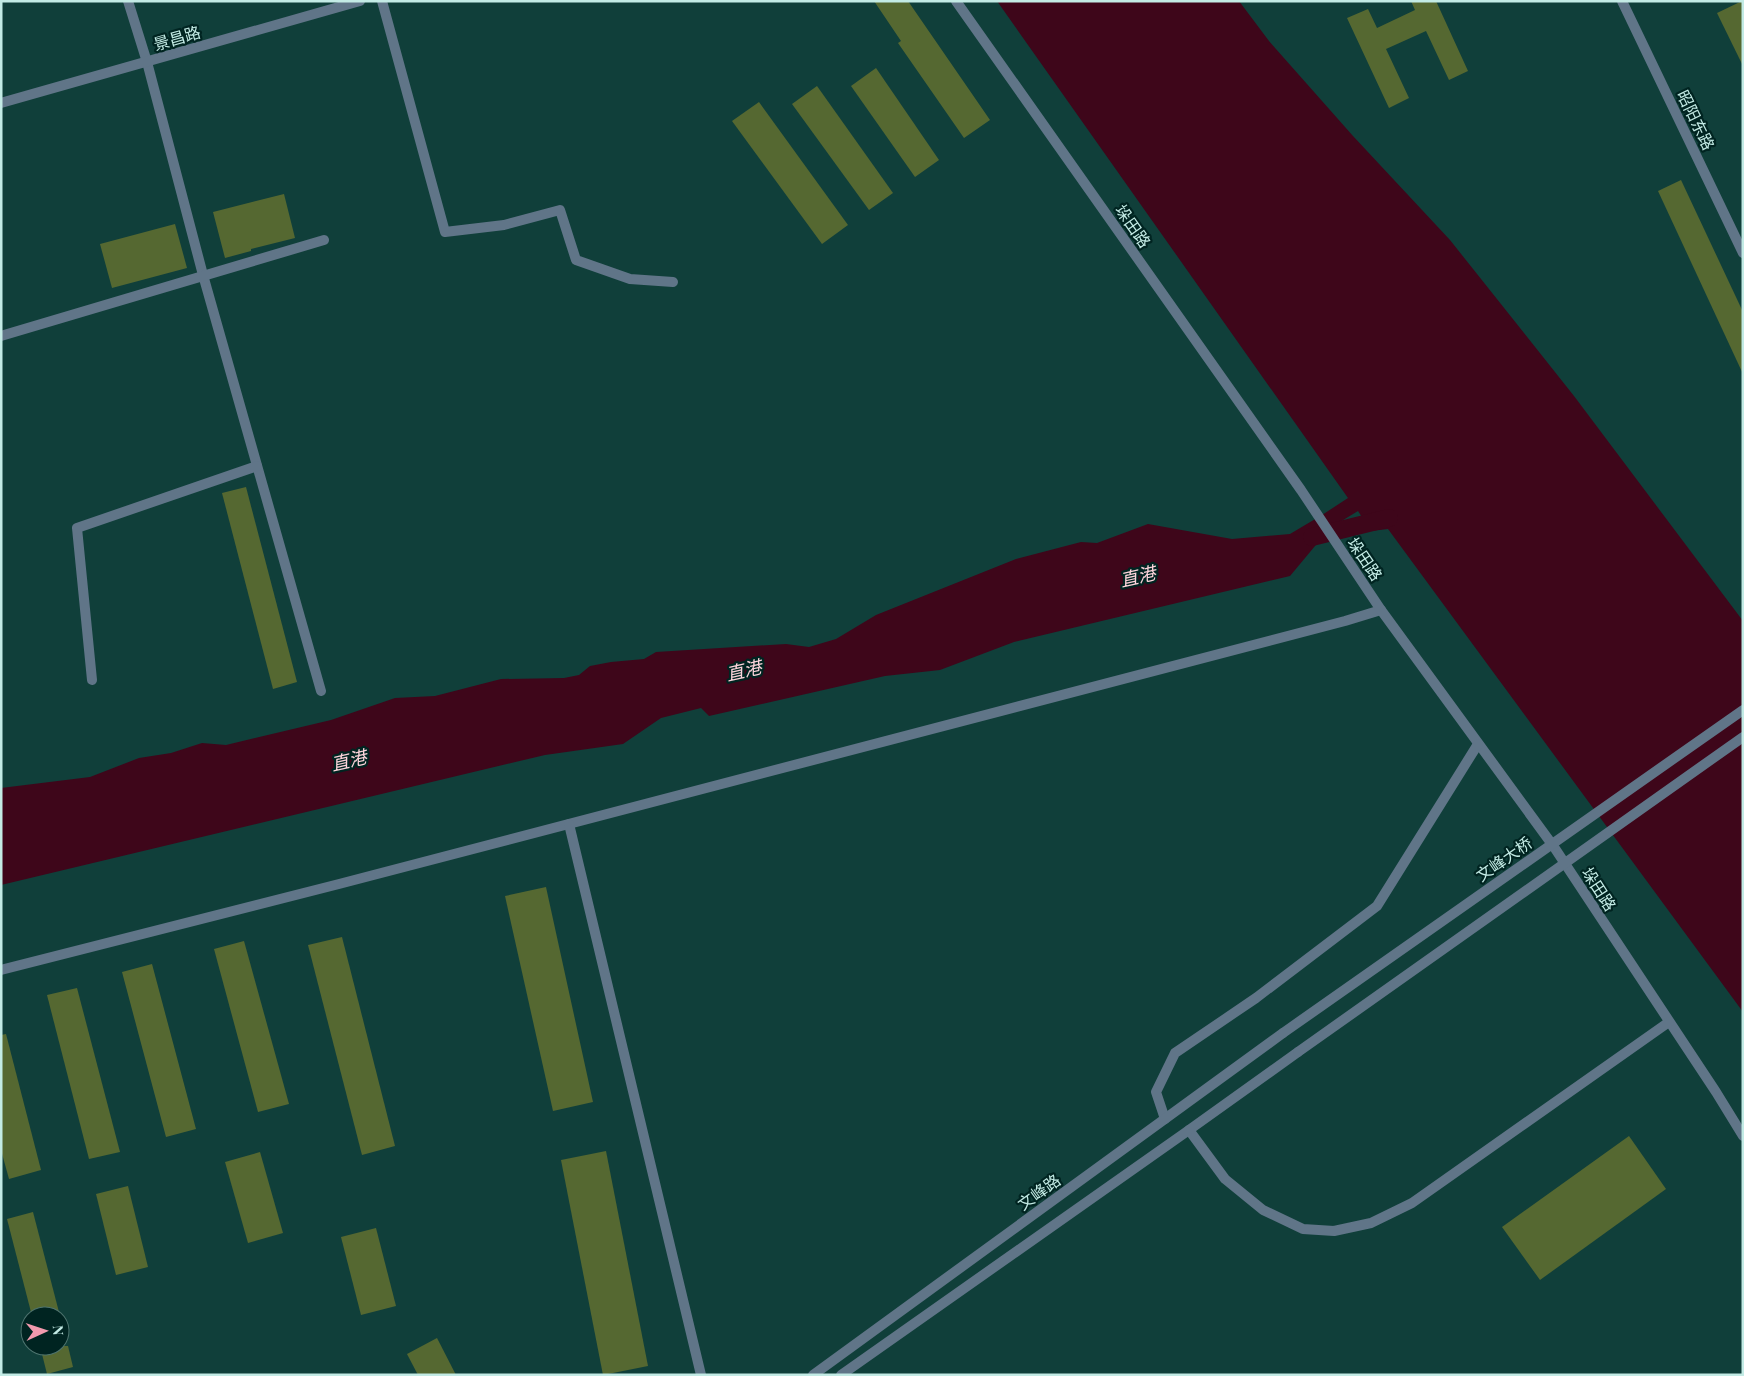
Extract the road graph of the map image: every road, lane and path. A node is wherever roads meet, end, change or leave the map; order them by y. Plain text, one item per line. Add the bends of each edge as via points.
1 (128, 1) edge
2 (360, 1) edge
3 (382, 1) edge
4 (956, 1) edge
5 (1622, 1) edge
6 (147, 62) junction
7 (1, 103) edge
8 (324, 240) dead end
9 (1743, 252) edge
10 (203, 275) junction
11 (673, 282) dead end
12 (1, 336) edge
13 (257, 466) junction
14 (1381, 610) junction
15 (92, 680) dead end
16 (321, 691) dead end
17 (1743, 710) edge
18 (1743, 737) edge
19 (1478, 744) junction
20 (569, 824) junction
21 (1, 970) edge
22 (1669, 1022) junction
23 (1283, 1033) joint
24 (1165, 1119) junction
25 (1189, 1130) junction
26 (1743, 1136) edge
27 (701, 1375) edge
28 (813, 1375) edge
29 (841, 1375) edge

1 - 6 street
2 - 6 street, 景昌路
3 - 11 street via 445,232 504,225 560,210 576,260 630,279
4 - 14 street, 垛田路 via 1301,490
5 - 9 street, 昭阳东路
6 - 7 street, 景昌路
6 - 10 street
8 - 10 street
10 - 12 street
10 - 13 street
13 - 15 street via 77,528
13 - 16 street
14 - 19 street, 垛田路
14 - 20 street
17 - 23 street, 文峰大桥, bridge
18 - 25 street, bridge
19 - 22 street, 垛田路 via 1554,847
19 - 24 street via 1377,906 1256,998 1174,1052 1156,1092
20 - 21 street
20 - 27 street
22 - 25 street via 1412,1204 1371,1223 1334,1231 1303,1229 1263,1210 1225,1179
22 - 26 street, 垛田路
23 - 24 street, 文峰路
24 - 28 street, 文峰路
25 - 29 street

